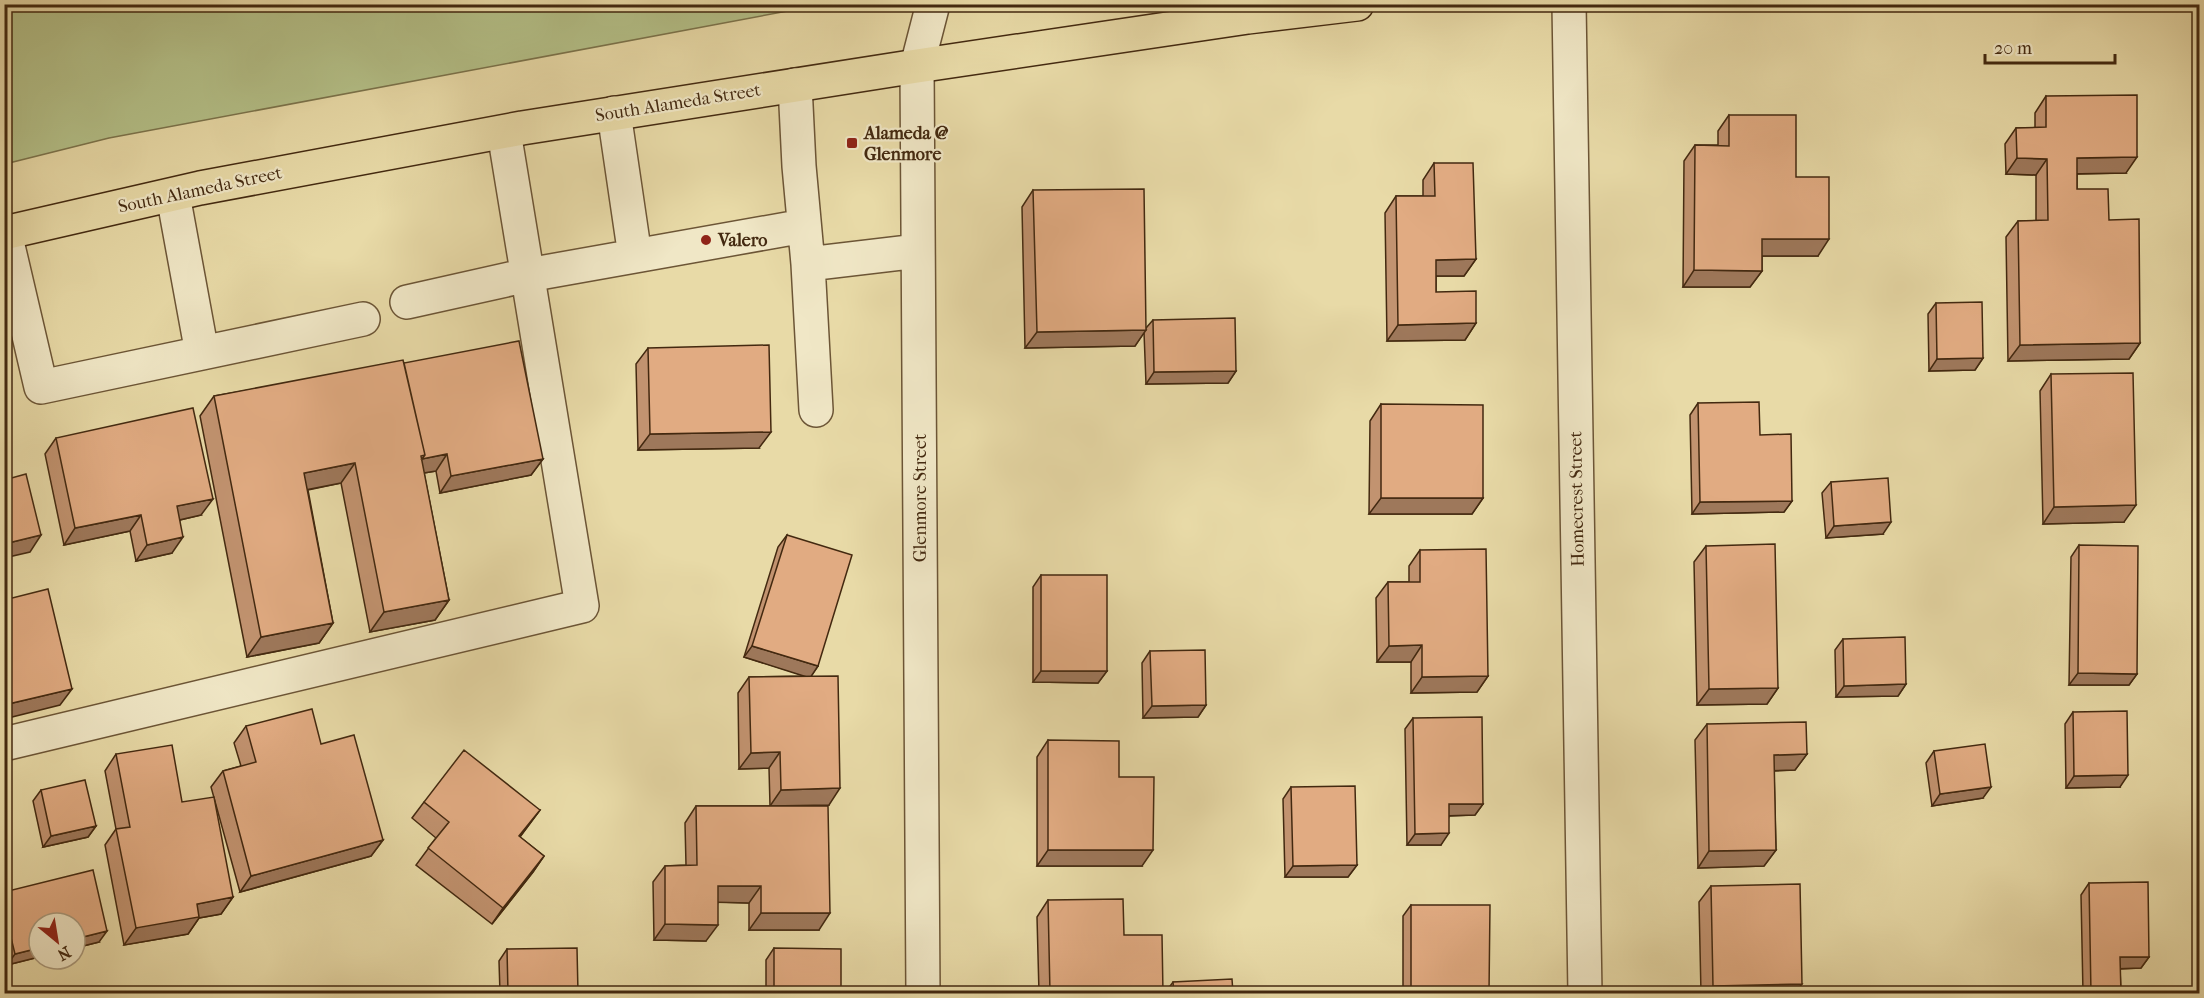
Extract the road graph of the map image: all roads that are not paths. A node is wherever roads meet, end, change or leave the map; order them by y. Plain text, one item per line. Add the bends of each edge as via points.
1 (933, 4) edge
2 (1357, 4) edge
3 (1569, 4) edge
4 (917, 66) junction
5 (795, 85) junction
6 (615, 113) junction
7 (504, 132) junction
8 (173, 195) junction
9 (804, 226) junction
10 (5, 233) edge
11 (918, 251) junction
12 (635, 256) junction
13 (808, 264) junction
14 (528, 275) junction
15 (407, 302) dead end
16 (363, 320) dead end
17 (202, 353) junction
18 (816, 410) dead end
19 (4, 744) edge
20 (923, 993) edge
21 (1585, 993) edge

1 - 4 street, Glenmore Street
2 - 4 main road, South Alameda Street
3 - 21 street, Homecrest Street
4 - 5 main road, South Alameda Street
4 - 11 street, Glenmore Street
5 - 6 main road, South Alameda Street
5 - 9 street
6 - 7 main road, South Alameda Street
6 - 12 street
7 - 8 main road, South Alameda Street
7 - 14 street
8 - 10 main road, South Alameda Street
8 - 17 street
9 - 12 street
9 - 13 street
10 - 17 street via 42,387
11 - 13 street
11 - 20 street, Glenmore Street
12 - 14 street
13 - 18 street
14 - 15 street
14 - 19 street via 582,606
16 - 17 street

